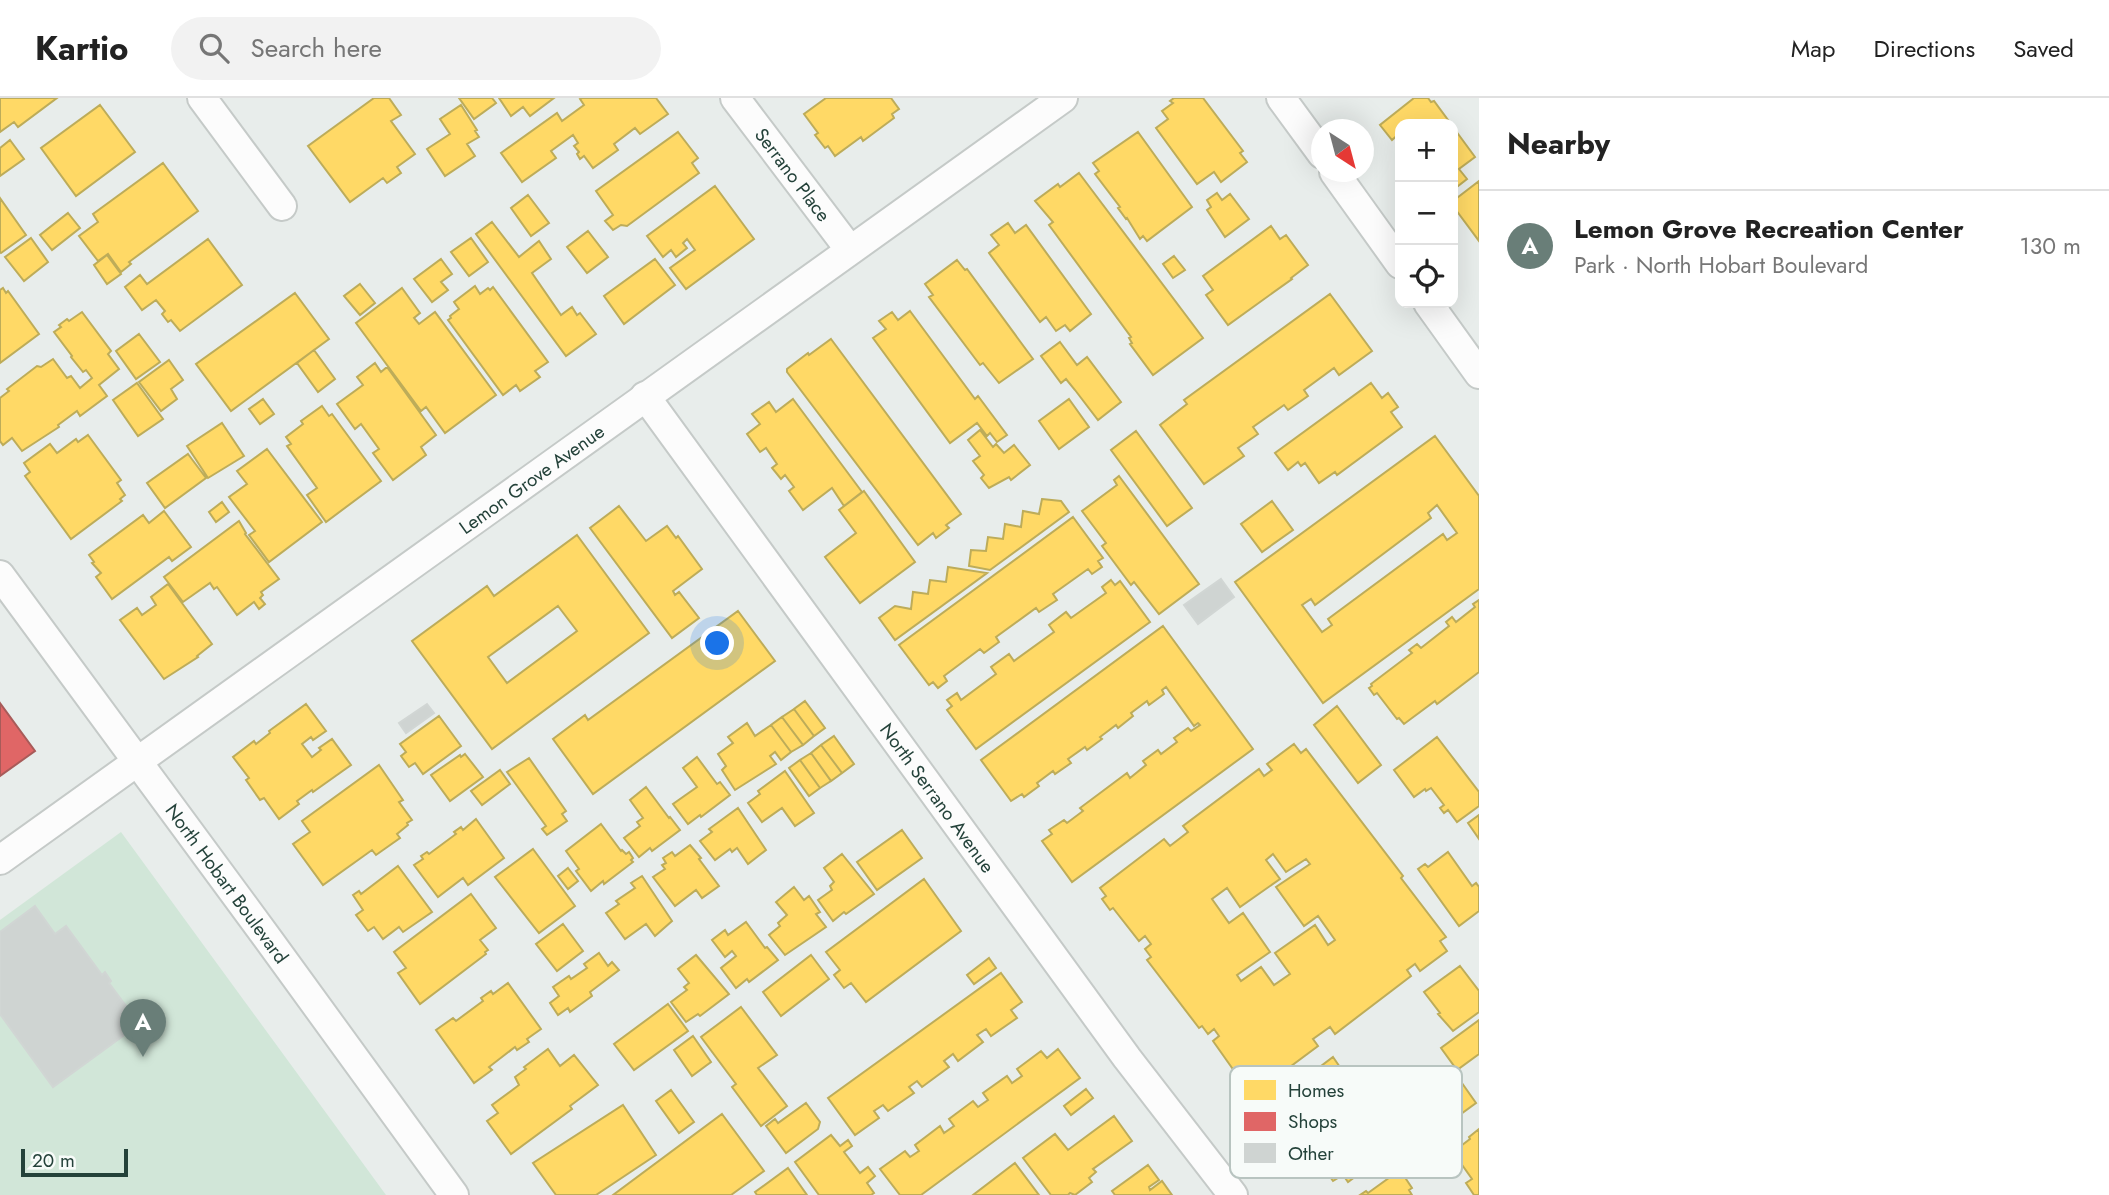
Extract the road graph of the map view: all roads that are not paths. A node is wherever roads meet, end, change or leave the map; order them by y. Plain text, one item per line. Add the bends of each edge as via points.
1 (202, 98) edge
2 (735, 98) edge
3 (1063, 98) edge
4 (1281, 98) edge
5 (1311, 140) edge
6 (1341, 182) edge
7 (282, 206) dead end
8 (850, 250) junction
9 (1395, 257) edge
10 (1432, 308) edge
11 (1479, 374) edge
12 (645, 397) junction
13 (0, 575) edge
14 (136, 761) junction
15 (0, 860) edge
16 (454, 1195) edge
17 (1233, 1195) edge

1 - 7 street
2 - 8 street, Serrano Place
3 - 8 street, Lemon Grove Avenue
4 - 5 street
6 - 9 street
8 - 12 street, Lemon Grove Avenue
10 - 11 street
12 - 14 street, Lemon Grove Avenue
12 - 17 street, North Serrano Avenue via 1127,1058
13 - 14 street, North Hobart Boulevard
14 - 15 street, Lemon Grove Avenue
14 - 16 street, North Hobart Boulevard

